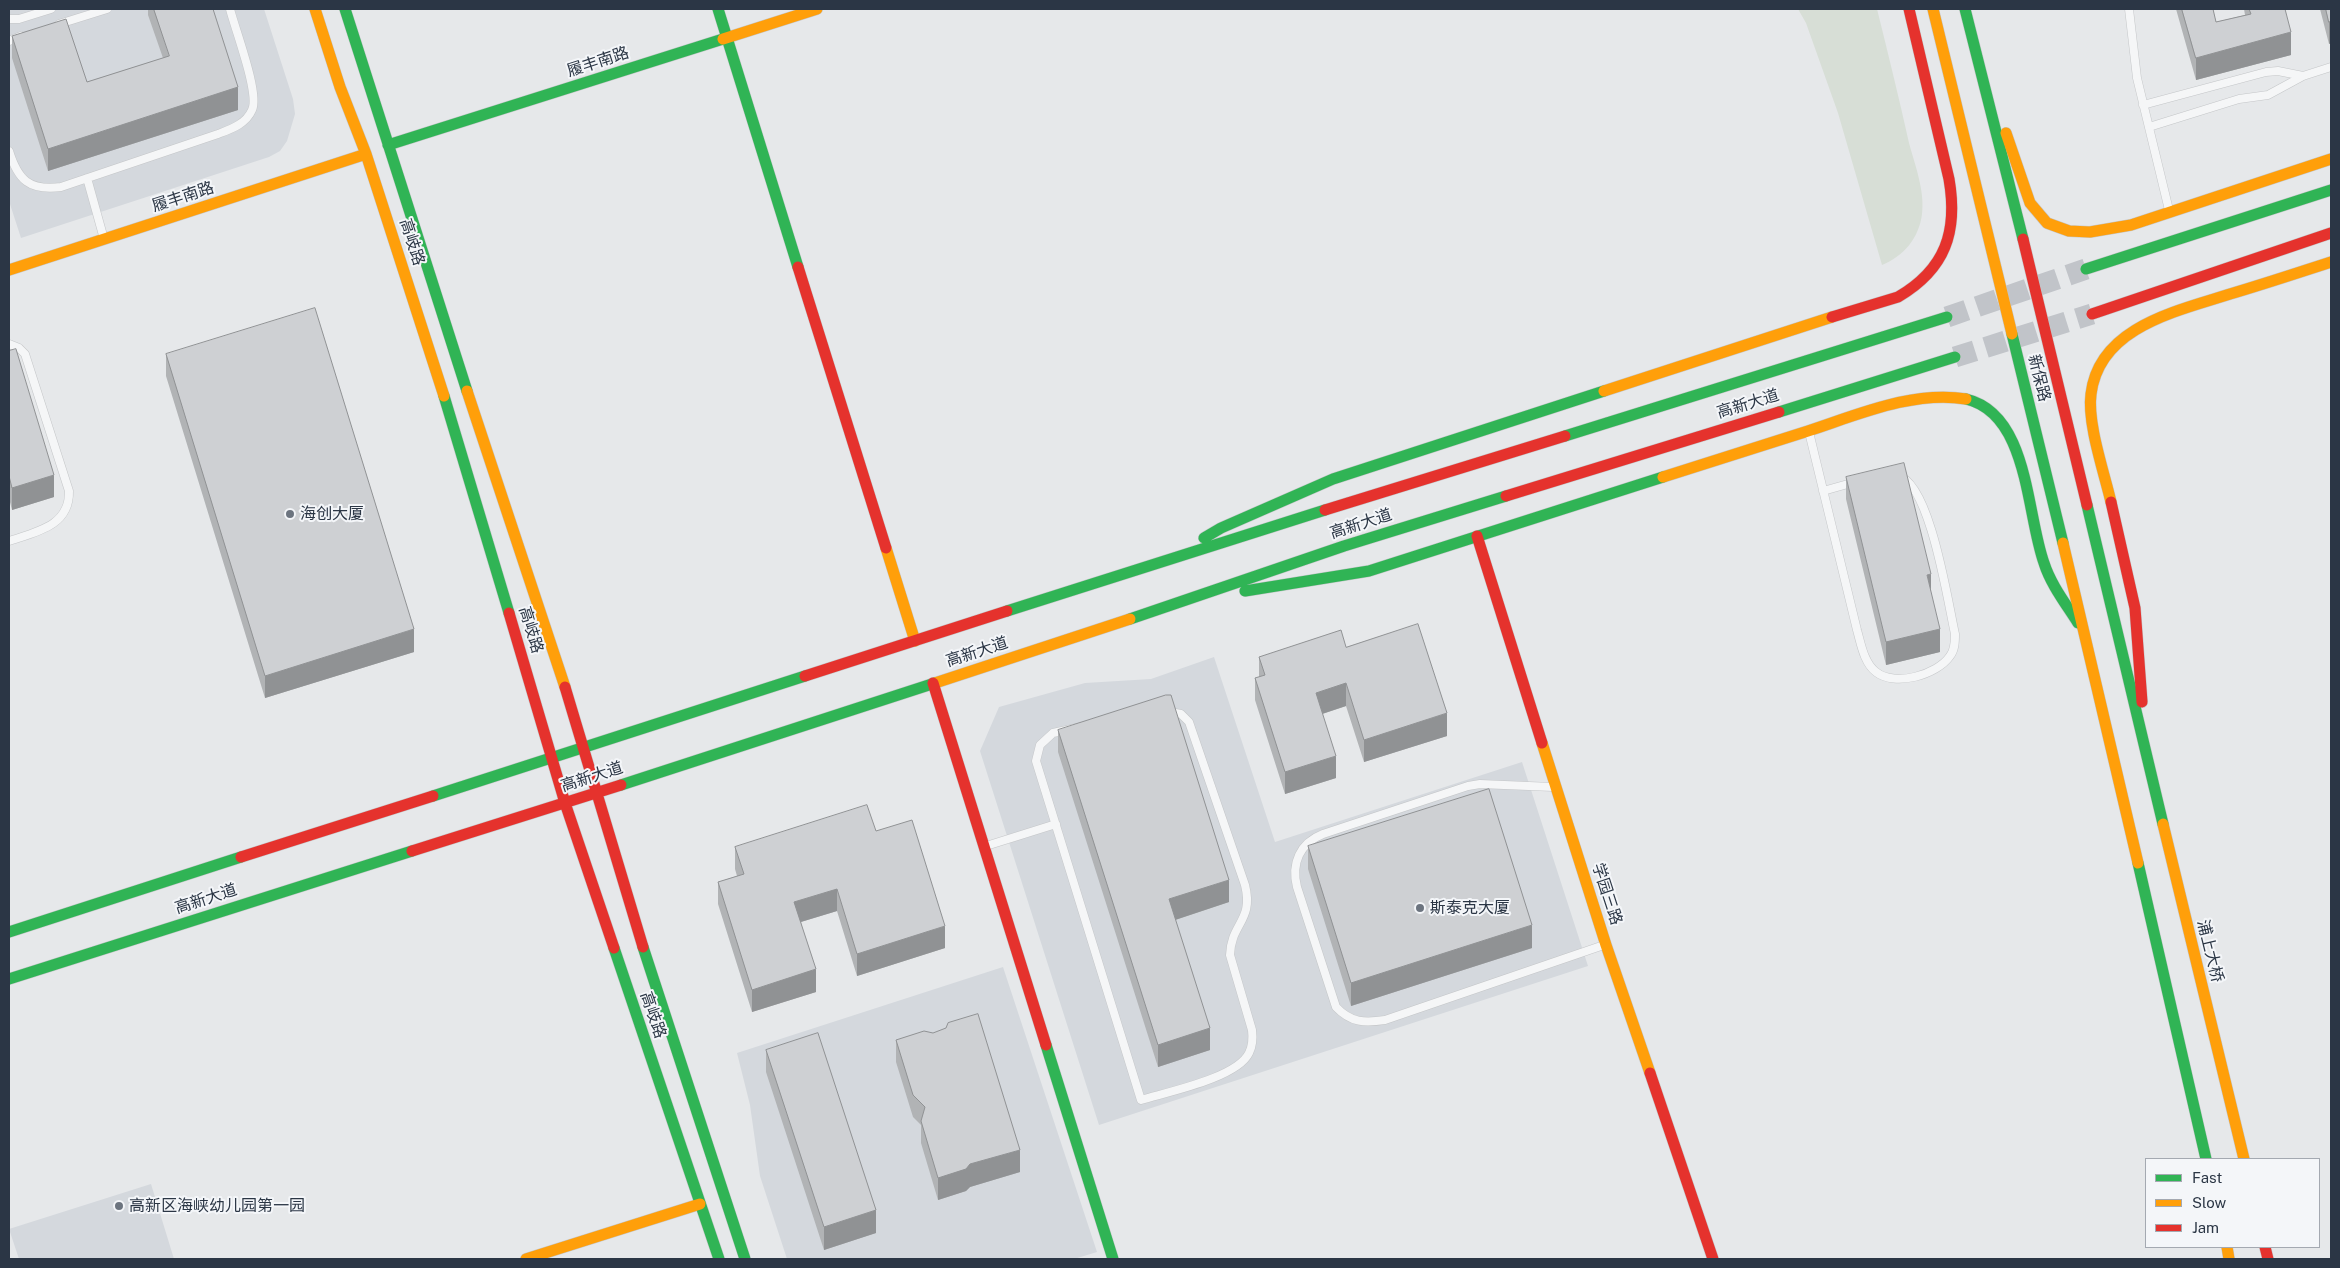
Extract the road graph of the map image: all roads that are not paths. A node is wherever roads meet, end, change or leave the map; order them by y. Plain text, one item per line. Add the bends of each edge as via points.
1 (51, 9) edge
2 (107, 9) edge
3 (230, 9) edge
4 (315, 9) edge
5 (345, 9) edge
6 (718, 9) edge
7 (817, 9) edge
8 (1909, 9) edge
9 (1933, 9) edge
10 (1965, 9) edge
11 (2129, 9) edge
12 (9, 18) edge
13 (49, 27) edge
14 (1969, 27) junction
15 (31, 33) edge
16 (727, 37) junction
17 (9, 41) edge
18 (2331, 67) edge
19 (2303, 76) junction
20 (2144, 104) junction
21 (2149, 127) junction
22 (388, 145) junction
23 (9, 151) edge
24 (366, 154) junction
25 (2331, 159) edge
26 (87, 178) junction
27 (2331, 190) edge
28 (2170, 212) junction
29 (2331, 233) edge
30 (104, 240) junction
31 (2331, 262) edge
32 (2086, 269) tunnel mouth
33 (9, 270) edge
34 (2092, 314) tunnel mouth
35 (1947, 317) tunnel mouth
36 (9, 344) edge
37 (1955, 357) tunnel mouth
38 (1808, 431) junction
39 (1886, 476) edge
40 (1866, 480) edge
41 (1823, 491) junction
42 (1477, 536) junction
43 (9, 541) edge
44 (1169, 559) junction
45 (1186, 601) junction
46 (2085, 635) junction
47 (915, 641) junction
48 (933, 683) junction
49 (584, 748) junction
50 (2145, 750) junction
51 (552, 757) junction
52 (1556, 787) junction
53 (598, 792) junction
54 (565, 802) junction
55 (1056, 824) junction
56 (984, 846) junction
57 (9, 932) edge
58 (1606, 944) junction
59 (9, 979) edge
60 (2206, 1158) edge
61 (2244, 1158) edge
62 (700, 1204) junction
63 (526, 1259) edge
64 (719, 1259) edge
65 (745, 1259) edge
66 (1113, 1259) edge
67 (1713, 1259) edge

1 - 12 lane
2 - 13 lane
3 - 26 lane via 254,93 255,102 248,117 218,134
4 - 24 main road, 高岐路
5 - 22 main road, 高岐路
6 - 16 main road
7 - 16 main road, 履丰南路
8 - 44 main road via 1953,215 1949,239 1921,282 1910,291 1333,479 1221,528
9 - 46 main road, 新保路
10 - 14 main road, 新保路
11 - 20 lane via 2132,48
14 - 28 main road via 2030,202 2047,223 2090,232 2130,225
14 - 50 main road, 新保路
15 - 17 lane
16 - 22 main road, 履丰南路
16 - 47 main road
18 - 19 lane
19 - 20 lane via 2266,72
19 - 21 lane via 2268,95 2239,99
20 - 21 lane
21 - 28 lane
22 - 49 main road, 高岐路
23 - 26 lane via 19,176 26,182 61,187
24 - 30 main road, 履丰南路
24 - 51 main road, 高岐路 via 432,355
25 - 28 main road
26 - 30 lane
27 - 32 main road
29 - 34 main road
30 - 33 main road, 履丰南路
31 - 50 main road via 2156,318 2117,344 2095,373 2089,394 2090,411 2135,608
35 - 44 main road, 高新大道
36 - 43 lane via 25,354 70,499 56,524
37 - 45 main road, 高新大道 via 1344,546
38 - 41 lane
38 - 42 main road
38 - 46 main road via 1916,400 1958,398 1989,408 2014,443 2044,564
39 - 41 lane via 1910,481 1922,499 1956,634 1950,656 1942,664 1913,676 1877,674 1867,660
40 - 41 lane
42 - 45 main road via 1369,571
42 - 52 main road, 学园三路
44 - 47 main road, 高新大道
45 - 48 main road, 高新大道
46 - 60 main road, 新保路
47 - 49 main road, 高新大道
48 - 53 main road, 高新大道
48 - 56 main road
49 - 51 main road, 高新大道
49 - 53 main road, 高岐路
50 - 61 main road, 浦上大桥
51 - 54 main road, 高岐路
51 - 57 main road, 高新大道
52 - 58 main road, 学园三路
52 - 58 lane via 1468,786 1313,838 1302,850 1294,868 1303,906 1336,1007 1350,1019 1360,1022 1385,1020
53 - 54 main road, 高新大道
53 - 65 main road, 高岐路 via 645,955
54 - 59 main road, 高新大道
54 - 62 main road, 高岐路
55 - 55 lane via 1141,1100 1233,1069 1249,1054 1253,1042 1230,955 1230,944 1248,907 1248,897 1189,722 1181,714 1159,710 1065,729 1046,738 1040,745 1036,761
55 - 56 lane
56 - 66 main road
58 - 67 main road, 学园三路
62 - 63 main road
62 - 64 main road, 高岐路

